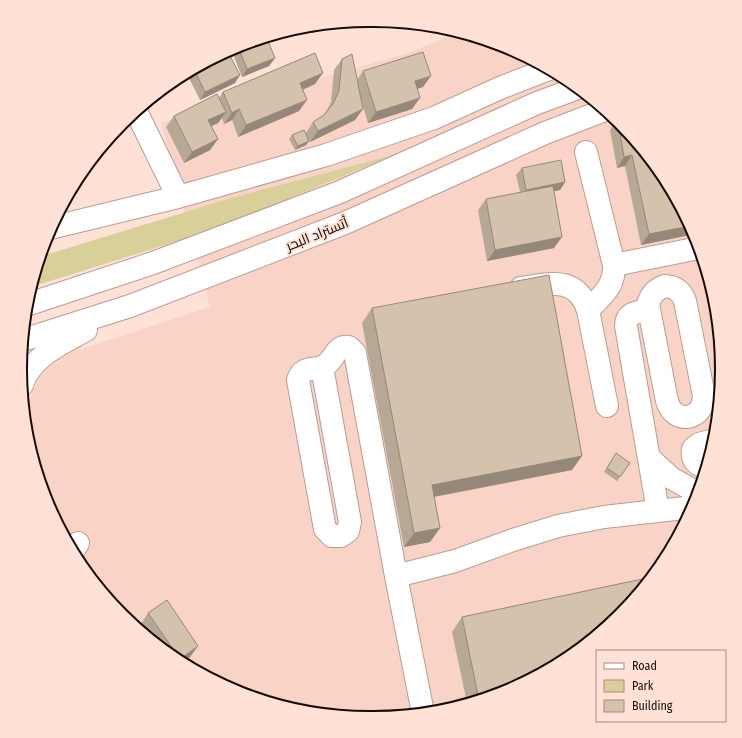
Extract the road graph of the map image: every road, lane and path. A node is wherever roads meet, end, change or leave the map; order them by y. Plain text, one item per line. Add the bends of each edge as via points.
1 (542, 72) edge
2 (571, 91) edge
3 (599, 112) edge
4 (139, 117) edge
5 (586, 152) dead end
6 (178, 197) junction
7 (58, 226) edge
8 (693, 249) edge
9 (614, 265) junction
10 (508, 290) edge
11 (34, 302) edge
12 (130, 306) junction
13 (588, 310) junction
14 (649, 310) junction
15 (29, 338) edge
16 (322, 367) junction
17 (27, 374) edge
18 (606, 406) dead end
19 (707, 442) edge
20 (649, 458) junction
21 (701, 465) edge
22 (693, 490) edge
23 (685, 508) edge
24 (658, 511) junction
25 (396, 576) junction
26 (422, 707) edge

1 - 6 main road via 434,118 326,155
2 - 11 main road via 537,103 340,192 153,263
3 - 12 main road, أتستراد البحر via 545,133 345,223
4 - 6 main road
5 - 9 main road
6 - 7 main road
8 - 9 main road
9 - 13 main road via 611,284
10 - 13 main road via 552,284 568,285 581,294
12 - 15 main road, أتستراد البحر
12 - 17 main road via 46,354 31,366
13 - 18 main road
14 - 14 main road via 669,407 678,416 691,416 701,408 704,396 685,301 678,290 665,286 650,297
14 - 20 main road via 630,315 626,322
16 - 16 main road via 302,372 298,385 324,525 328,533 336,537 348,531 350,522
16 - 25 main road via 345,346 355,353
19 - 21 main road via 693,449 692,458
20 - 22 main road via 671,478
20 - 24 main road
23 - 24 main road
24 - 25 main road via 604,517 558,526 455,561
25 - 26 main road

